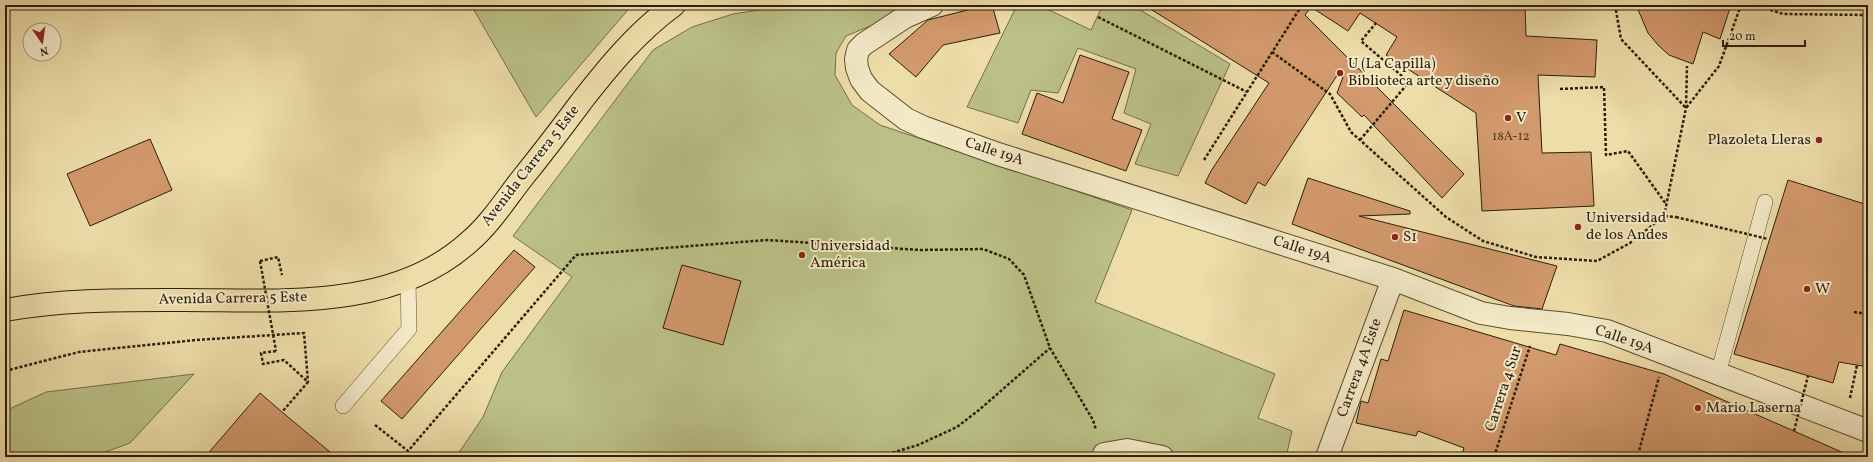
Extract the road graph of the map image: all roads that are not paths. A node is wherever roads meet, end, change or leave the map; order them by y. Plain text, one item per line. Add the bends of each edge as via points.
1 (674, 5) edge
2 (932, 5) edge
3 (1766, 202) dead end
4 (1393, 279) junction
5 (408, 280) junction
6 (5, 310) edge
7 (1718, 374) junction
8 (343, 406) dead end
9 (1868, 431) edge
10 (1100, 456) edge
11 (1162, 457) edge
12 (1327, 457) edge

1 - 5 main road, Avenida Carrera 5 Este via 649,24 608,68 501,207 475,236 454,255
2 - 4 street, Calle 19A via 905,16 858,50 856,59 861,80 870,91 906,119 947,137 998,154
3 - 7 lane
4 - 7 street, Calle 19A via 1481,313 1607,331
4 - 12 street, Carrera 4A Este
5 - 6 main road, Avenida Carrera 5 Este via 362,292 284,301 82,301
5 - 8 lane via 409,329
7 - 9 street, Calle 19A
10 - 11 street via 1127,450

